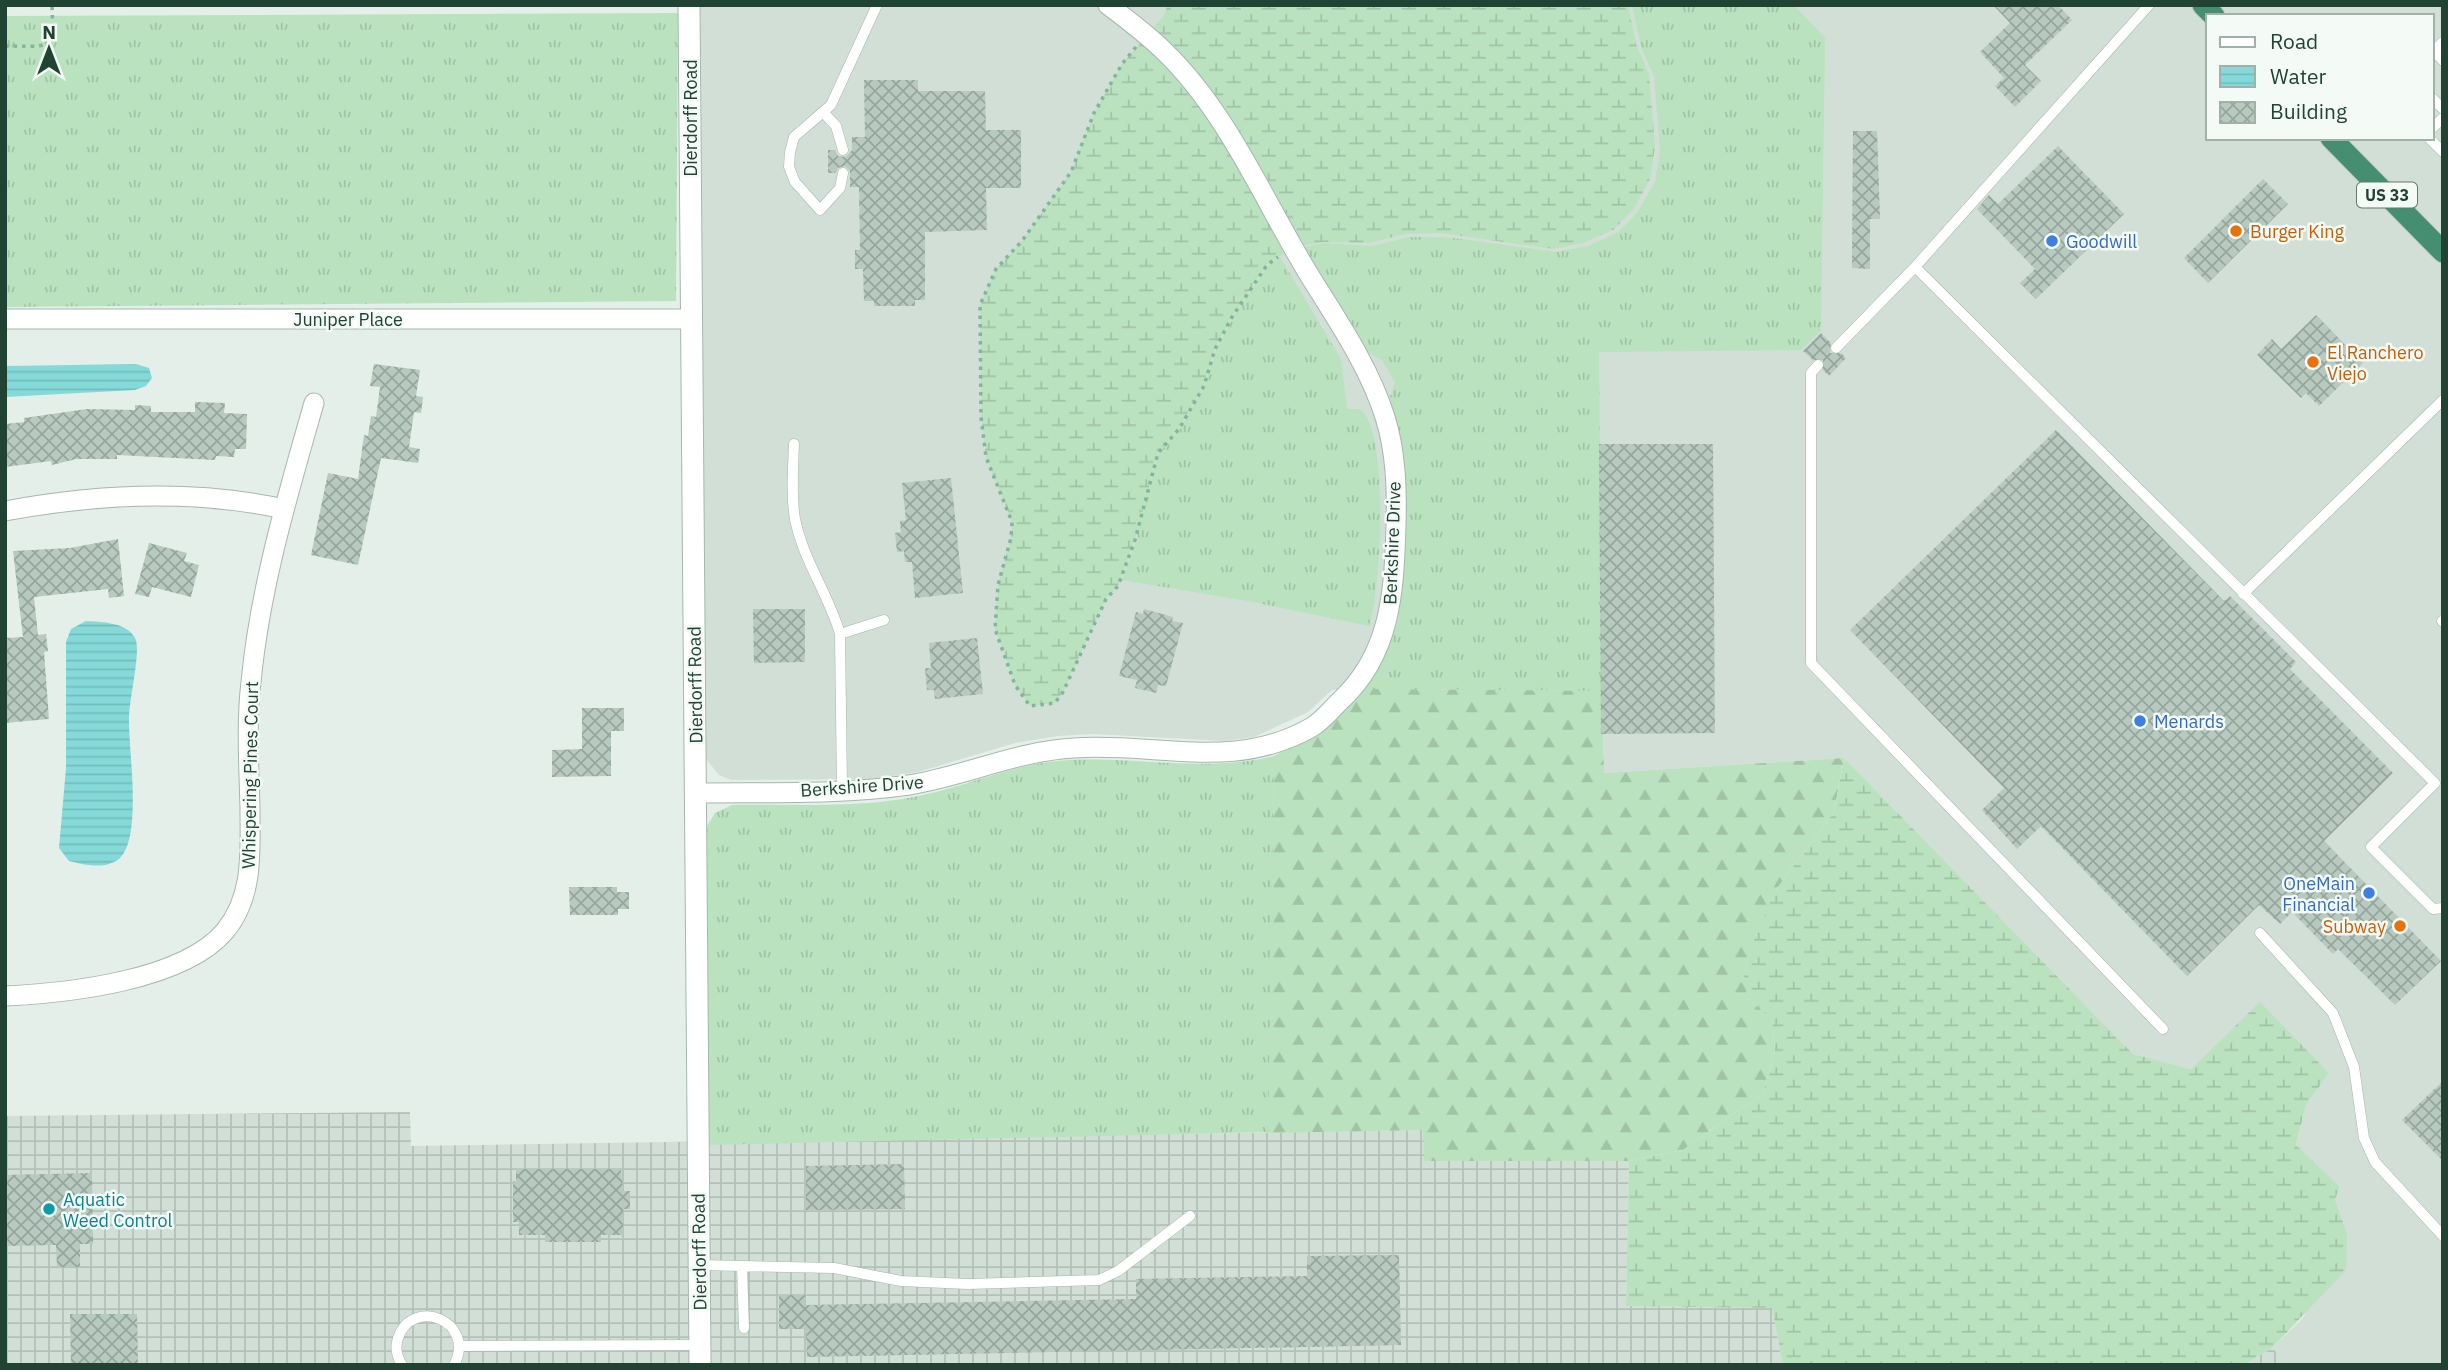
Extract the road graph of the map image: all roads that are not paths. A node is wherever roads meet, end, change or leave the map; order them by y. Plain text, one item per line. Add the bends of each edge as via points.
1 (689, 5) edge
2 (877, 5) edge
3 (1108, 5) edge
4 (2149, 5) edge
5 (824, 113) junction
6 (2338, 141) edge
7 (843, 150) dead end
8 (843, 173) dead end
9 (2443, 252) edge
10 (1915, 267) junction
11 (5, 319) edge
12 (692, 319) junction
13 (1836, 348) dead end
14 (1818, 365) dead end
15 (2443, 400) edge
16 (314, 403) dead end
17 (794, 444) dead end
18 (284, 509) junction
19 (5, 511) edge
20 (2244, 594) junction
21 (884, 620) dead end
22 (840, 634) junction
23 (842, 790) junction
24 (696, 793) junction
25 (2443, 908) edge
26 (2260, 933) dead end
27 (5, 996) edge
28 (2163, 1028) dead end
29 (1190, 1216) dead end
30 (2443, 1236) edge
31 (699, 1265) junction
32 (742, 1266) junction
33 (744, 1328) dead end
34 (460, 1346) junction
35 (700, 1355) edge
36 (402, 1365) edge
37 (454, 1365) edge

1 - 12 street, Dierdorff Road
2 - 5 lane
3 - 23 street, Berkshire Drive via 1167,53 1211,106 1375,389 1393,444 1396,502 1389,618 1374,660 1352,690 1315,725 1271,747 1234,753 1120,747 1044,751 942,779
4 - 10 lane
5 - 7 lane via 836,126
5 - 8 lane via 794,137 789,167 795,182 820,211 840,188
6 - 9 highway, US 33
10 - 13 lane
10 - 20 lane
11 - 12 street, Juniper Place
12 - 24 street, Dierdorff Road
14 - 28 lane via 1811,373 1811,663
15 - 20 lane
16 - 18 street, Whispering Pines Court
17 - 22 lane via 795,519
18 - 19 street via 234,500 122,496
18 - 27 street, Whispering Pines Court via 253,661 250,866 235,916 211,944 175,965 114,981
20 - 25 lane via 2435,783 2371,847 2433,909
21 - 22 lane
22 - 23 lane
23 - 24 street, Berkshire Drive
24 - 31 street, Dierdorff Road
26 - 30 lane via 2333,1013 2354,1067 2364,1138 2375,1162
29 - 32 lane via 1118,1271 1099,1280 968,1284 901,1281 834,1268
31 - 32 lane
31 - 35 street, Dierdorff Road
32 - 33 lane
34 - 35 lane
34 - 36 lane via 446,1321 417,1318 398,1339
34 - 37 lane

